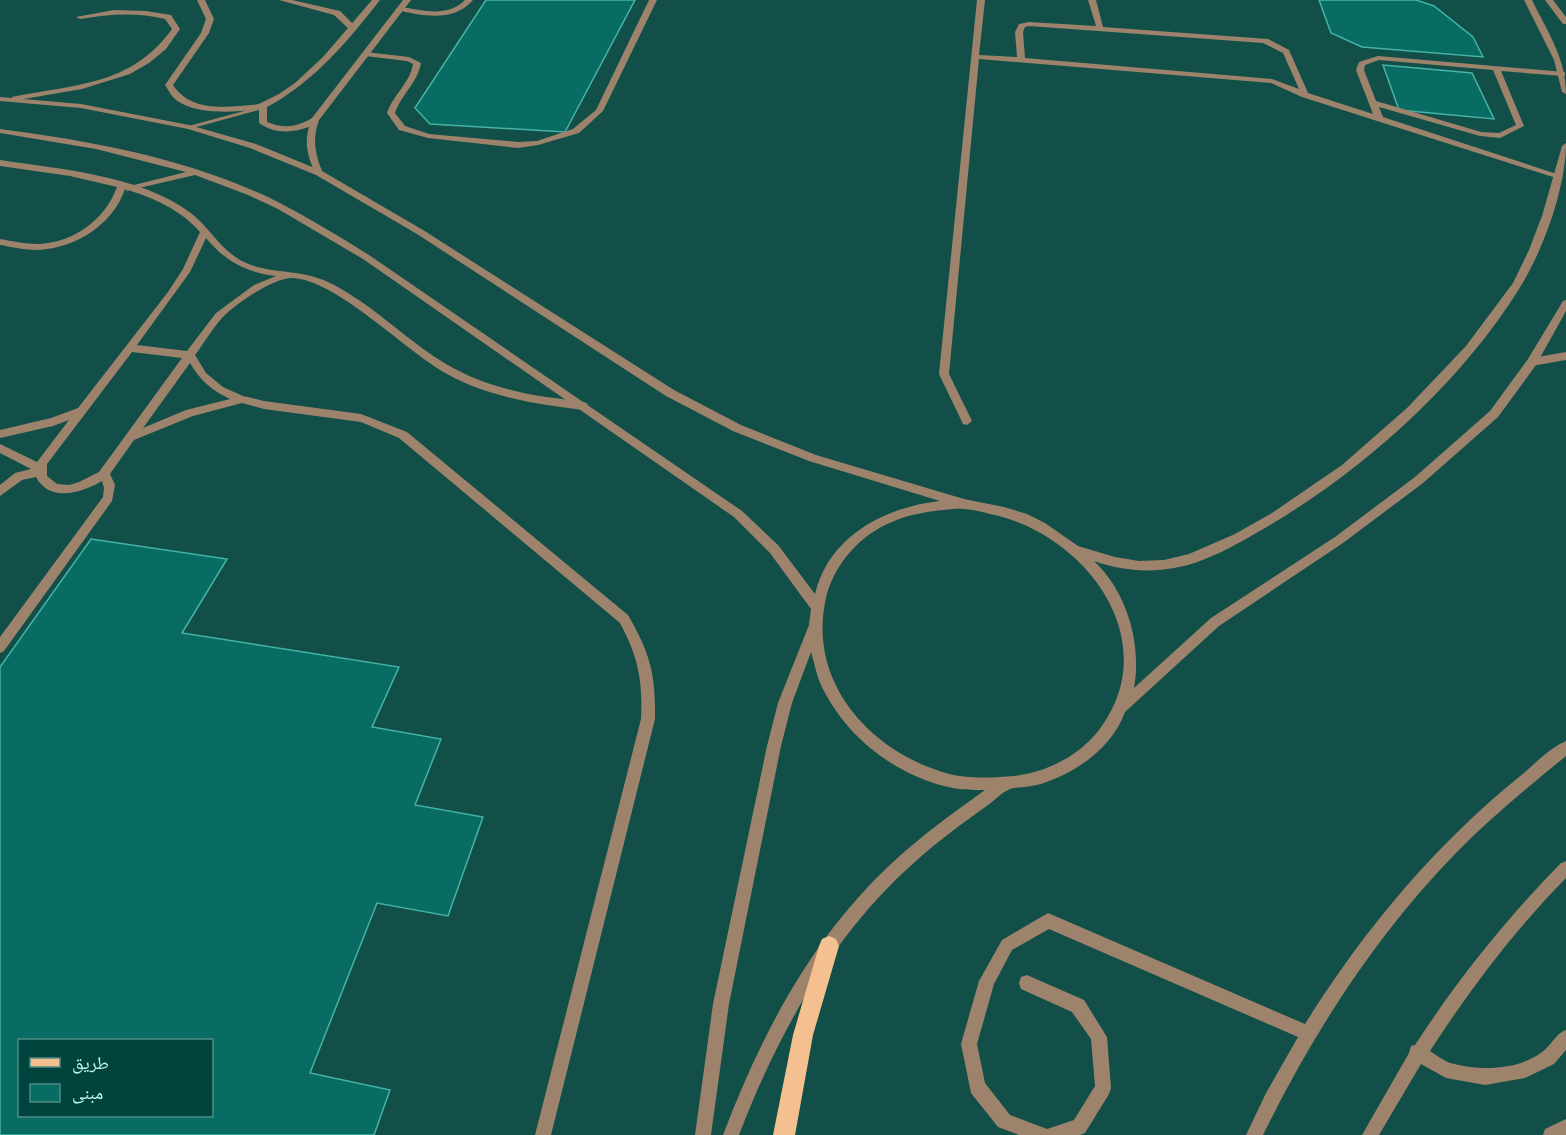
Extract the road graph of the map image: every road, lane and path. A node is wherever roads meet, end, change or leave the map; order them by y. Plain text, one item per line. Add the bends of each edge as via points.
1 (201, 0) edge
2 (283, 0) edge
3 (376, 0) edge
4 (407, 0) edge
5 (469, 0) edge
6 (653, 0) edge
7 (981, 0) edge
8 (1092, 0) edge
9 (1528, 0) edge
10 (1549, 0) edge
11 (400, 9) junction
12 (80, 17) dead end
13 (1566, 22) edge
14 (353, 28) junction
15 (1100, 29) junction
16 (365, 54) junction
17 (977, 57) junction
18 (1021, 60) junction
19 (1496, 68) junction
20 (1562, 74) junction
21 (1295, 77) junction
22 (1272, 81) junction
23 (1566, 92) edge
24 (1305, 95) junction
25 (0, 99) edge
26 (15, 99) junction
27 (1373, 103) junction
28 (263, 106) junction
29 (1379, 118) junction
30 (315, 120) junction
31 (189, 127) junction
32 (0, 131) edge
33 (1566, 146) edge
34 (0, 164) edge
35 (197, 172) junction
36 (320, 173) junction
37 (1559, 176) junction
38 (125, 188) junction
39 (205, 231) junction
40 (0, 242) edge
41 (291, 274) junction
42 (1566, 303) edge
43 (129, 348) junction
44 (190, 355) junction
45 (1566, 357) edge
46 (1532, 362) junction
47 (241, 400) junction
48 (583, 406) junction
49 (80, 412) junction
50 (967, 421) dead end
51 (0, 434) edge
52 (132, 437) junction
53 (0, 448) edge
54 (40, 470) junction
55 (103, 475) junction
56 (0, 491) edge
57 (964, 504) junction
58 (1075, 548) junction
59 (816, 605) junction
60 (813, 628) junction
61 (0, 647) edge
62 (1122, 708) junction
63 (1566, 748) edge
64 (1004, 785) junction
65 (1566, 868) edge
66 (829, 946) junction
67 (1027, 983) dead end
68 (1309, 1035) junction
69 (1566, 1038) edge
70 (1417, 1052) junction
71 (1566, 1127) edge
72 (543, 1135) edge
73 (703, 1135) edge
74 (731, 1135) edge
75 (784, 1135) edge
76 (1042, 1135) edge
77 (1052, 1135) edge
78 (1254, 1135) edge
79 (1370, 1135) edge
80 (1551, 1135) edge

1 - 28 street via 210,19 205,33 169,85 174,96 181,102 207,108
2 - 14 street via 337,13
3 - 14 street
4 - 11 street
5 - 11 street via 453,14
6 - 16 street via 599,111 576,131 538,143 518,146 428,136 402,128 391,113 393,104 416,71 417,63 409,58
7 - 17 street
8 - 15 street
9 - 20 street
10 - 13 street
11 - 16 street
12 - 26 street via 148,12 168,17 176,29 167,45 135,69 69,89
14 - 28 street via 318,66
15 - 18 street via 1022,26
15 - 21 street via 1265,41 1286,52
16 - 30 street
17 - 18 street
17 - 50 street via 944,375
18 - 22 street
19 - 20 street
19 - 27 street via 1367,60 1360,70
19 - 27 street via 1520,126 1500,136 1480,134
20 - 23 street
21 - 22 street
21 - 24 street
22 - 24 street
24 - 29 street
25 - 26 street
26 - 31 street
27 - 29 street
28 - 30 street via 263,123 277,130 302,128
28 - 31 street
29 - 37 street
30 - 36 street via 309,150
31 - 36 street via 253,146
32 - 35 street via 85,142
33 - 37 street
34 - 38 street
35 - 38 street
35 - 48 street via 253,194 366,257
36 - 57 street via 670,393 728,423 813,458
37 - 58 street via 1544,225 1518,284 1473,345 1436,387 1386,432 1285,513 1178,563 1111,563
38 - 39 street via 167,202
38 - 40 street via 108,212 81,234 48,246
39 - 41 street via 229,258 267,272
39 - 43 street via 187,270
41 - 44 street via 257,287 229,305
41 - 48 street via 331,287 451,371 512,394
42 - 46 street
43 - 44 street
43 - 49 street
44 - 47 street via 195,370 206,382
44 - 52 street
45 - 46 street
46 - 62 street via 1494,414 1419,480 1339,540 1215,622
47 - 52 street via 190,413
47 - 72 street via 359,417 403,435 624,619 642,651 650,682 648,719
48 - 59 street via 738,514 774,549
49 - 51 street
49 - 54 street
52 - 55 street
53 - 54 street
54 - 55 street via 42,480 61,490
54 - 56 street via 19,476
55 - 61 street via 111,488 108,498
57 - 58 street via 1004,511 1041,526
57 - 59 street via 914,510 885,519 853,540 829,569
58 - 62 street via 1106,582 1126,622 1132,666
59 - 60 street
60 - 64 street via 822,675 849,720 892,757 946,780
60 - 73 street via 774,746 721,1004
62 - 64 street via 1096,746 1055,773
63 - 68 street via 1504,797 1437,862 1372,941
64 - 66 street via 942,829 883,882
65 - 70 street via 1536,896 1476,968
66 - 74 street via 779,1025
66 - 75 main road via 803,1035
67 - 77 street via 1078,1006 1099,1037 1103,1089 1079,1127
68 - 76 street via 1048,921 1007,945 987,981 969,1044 977,1087 1004,1121
68 - 78 street
69 - 70 street via 1548,1058 1519,1072 1485,1077 1446,1070
70 - 79 street
71 - 80 street

